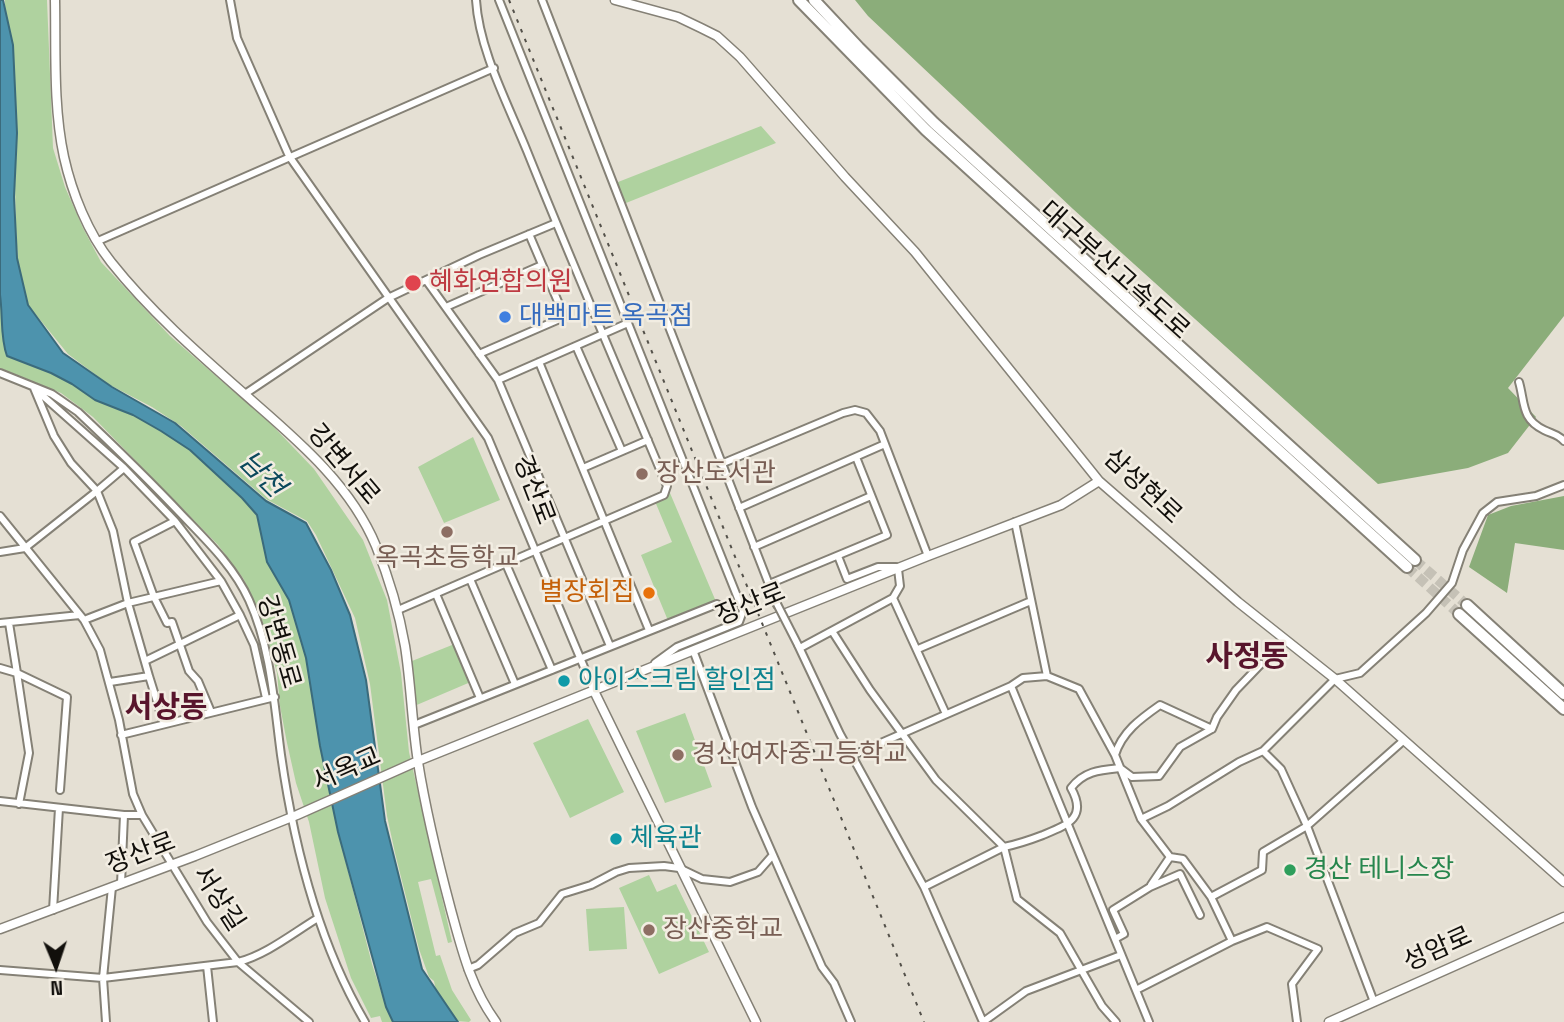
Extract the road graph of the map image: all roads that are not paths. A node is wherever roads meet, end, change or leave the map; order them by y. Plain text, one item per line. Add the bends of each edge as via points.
1 (55, 0) edge
2 (230, 0) edge
3 (476, 0) edge
4 (499, 0) edge
5 (542, 0) edge
6 (615, 0) edge
7 (799, 0) edge
8 (814, 0) edge
9 (494, 68) junction
10 (930, 127) junction
11 (290, 157) junction
12 (556, 223) junction
13 (529, 234) junction
14 (98, 242) junction
15 (542, 265) junction
16 (426, 280) junction
17 (388, 298) junction
18 (446, 307) junction
19 (628, 323) junction
20 (602, 334) junction
21 (576, 346) junction
22 (479, 354) junction
23 (539, 362) junction
24 (0, 373) edge
25 (498, 380) junction
26 (1519, 382) dead end
27 (34, 388) junction
28 (245, 394) junction
29 (648, 440) junction
30 (1564, 441) edge
31 (885, 444) junction
32 (622, 451) junction
33 (856, 457) junction
34 (721, 464) junction
35 (124, 468) junction
36 (583, 468) junction
37 (1099, 481) junction
38 (1564, 485) edge
39 (97, 491) junction
40 (871, 496) junction
41 (738, 508) junction
42 (0, 516) edge
43 (605, 520) junction
44 (175, 521) junction
45 (1015, 522) junction
46 (565, 538) junction
47 (754, 547) junction
48 (25, 548) junction
49 (534, 551) junction
50 (0, 552) edge
51 (838, 556) junction
52 (928, 556) junction
53 (1411, 563) tunnel mouth
54 (506, 564) junction
55 (900, 568) junction
56 (470, 579) junction
57 (221, 581) junction
58 (769, 584) junction
59 (436, 594) junction
60 (155, 597) junction
61 (893, 598) junction
62 (1031, 601) junction
63 (128, 604) junction
64 (717, 604) dead end
65 (398, 610) junction
66 (240, 615) junction
67 (82, 618) junction
68 (9, 622) junction
69 (0, 623) edge
70 (649, 631) junction
71 (832, 631) junction
72 (178, 645) junction
73 (610, 646) junction
74 (799, 647) junction
75 (918, 649) junction
76 (693, 650) junction
77 (580, 659) junction
78 (145, 661) junction
79 (1261, 664) dead end
80 (0, 668) edge
81 (552, 670) junction
82 (646, 670) junction
83 (17, 673) junction
84 (149, 676) junction
85 (1047, 676) junction
86 (1335, 679) junction
87 (110, 682) junction
88 (515, 684) junction
89 (1011, 686) junction
90 (594, 691) junction
91 (1564, 694) edge
92 (275, 697) junction
93 (266, 698) junction
94 (480, 698) junction
95 (1564, 709) edge
96 (211, 712) junction
97 (946, 714) junction
98 (164, 724) junction
99 (414, 725) junction
100 (1212, 729) junction
101 (901, 734) junction
102 (121, 736) junction
103 (1403, 741) junction
104 (1263, 751) junction
105 (1115, 755) junction
106 (852, 756) junction
107 (416, 762) junction
108 (1120, 768) junction
109 (60, 790) dead end
110 (0, 801) edge
111 (19, 804) junction
112 (59, 808) junction
113 (124, 815) junction
114 (142, 815) junction
115 (295, 816) junction
116 (1141, 819) junction
117 (1069, 824) junction
118 (1307, 826) junction
119 (1004, 847) junction
120 (772, 856) junction
121 (1170, 857) junction
122 (173, 865) junction
123 (679, 868) junction
124 (1564, 882) edge
125 (121, 884) junction
126 (112, 887) junction
127 (924, 887) junction
128 (1150, 887) junction
129 (1211, 897) junction
130 (53, 910) junction
131 (1200, 915) dead end
132 (1564, 917) edge
133 (318, 918) junction
134 (0, 929) edge
135 (1115, 939) junction
136 (1232, 942) junction
137 (1121, 955) junction
138 (238, 962) junction
139 (207, 966) junction
140 (468, 969) junction
141 (1082, 969) junction
142 (0, 970) edge
143 (103, 978) junction
144 (1136, 990) junction
145 (1374, 1002) junction
146 (106, 1022) edge
147 (213, 1022) edge
148 (309, 1022) edge
149 (365, 1022) edge
150 (496, 1022) edge
151 (756, 1022) edge
152 (851, 1022) edge
153 (983, 1022) edge
154 (1116, 1022) edge
155 (1149, 1022) edge
156 (1297, 1022) edge
157 (1329, 1022) edge

1 - 14 street, 강변서로 via 64,156 79,204
2 - 11 street, 경산로 via 237,38
3 - 9 street via 480,30
4 - 19 street
5 - 34 street
6 - 37 street, 삼성현로 via 701,28 717,36 749,67 915,252
7 - 10 highway, 대구부산고속도로
8 - 10 highway, 대구부산고속도로
9 - 11 street
9 - 12 street
10 - 53 highway, 대구부산고속도로
11 - 14 street
11 - 17 street, 경산로
12 - 13 street
12 - 20 street
13 - 15 street
13 - 16 street
14 - 28 street, 강변서로 via 155,310
15 - 18 street
15 - 22 street via 562,318
16 - 17 street
16 - 18 street
17 - 28 street
17 - 49 street, 경산로 via 488,438
18 - 22 street
19 - 20 street
19 - 82 street via 743,611 739,622 677,647
20 - 21 street
20 - 29 street
21 - 23 street
21 - 32 street
22 - 25 street
23 - 25 street
23 - 36 street
24 - 27 street, 강변동로
25 - 46 street
26 - 30 street via 1524,414
27 - 35 street
27 - 39 street via 54,436
27 - 92 street, 강변동로 via 78,412 226,563 253,610
28 - 65 street, 강변서로 via 331,475 347,497 375,545
29 - 32 street
29 - 43 street via 667,491
31 - 33 street
31 - 34 street via 874,421 866,412 855,410
31 - 52 street
32 - 36 street
33 - 40 street
33 - 41 street
34 - 41 street
35 - 39 street
35 - 44 street
36 - 43 street
37 - 45 street, 장산로 via 1061,505
37 - 86 street, 삼성현로
38 - 86 street via 1536,496 1497,502 1483,513 1452,583 1426,613 1360,673
39 - 48 street
39 - 63 street via 113,531
40 - 47 street
40 - 51 street via 887,535
41 - 47 street
42 - 48 street, 서상길
43 - 46 street
43 - 70 street
44 - 57 street
44 - 60 street via 134,542
45 - 52 street, 장산로
45 - 62 street
46 - 49 street
46 - 73 street
47 - 58 street
48 - 50 street
48 - 67 street, 서상길
49 - 54 street
49 - 77 street, 경산로
51 - 55 street via 847,579 878,567
51 - 58 street
52 - 55 street, 장산로
54 - 56 street
54 - 81 street
55 - 61 street via 900,586
55 - 76 street, 장산로
56 - 59 street
56 - 88 street
57 - 60 street
57 - 66 street
58 - 74 street, bridge
59 - 65 street
59 - 94 street
60 - 63 street
60 - 72 street via 167,623 172,622
61 - 71 street
61 - 75 street
62 - 75 street
62 - 85 street
63 - 67 street
63 - 78 street
64 - 70 street
65 - 99 street, 강변서로
66 - 72 street
66 - 93 street via 254,645
67 - 68 street
67 - 87 street, 서상길 via 100,650
68 - 69 street
68 - 83 street
70 - 73 street
71 - 74 street
71 - 101 street
72 - 78 street
72 - 96 street
73 - 77 street
74 - 106 street
75 - 97 street
76 - 82 street, 장산로
76 - 120 street
77 - 81 street
77 - 90 street, 경산로
78 - 84 street
79 - 100 street via 1236,690
80 - 83 street
81 - 88 street
82 - 90 street, 장산로
83 - 109 street via 67,697
83 - 111 street via 29,753
84 - 87 street
84 - 98 street
85 - 89 street via 1023,678
85 - 105 street via 1079,689
86 - 103 street, 삼성현로
86 - 104 street
87 - 102 street, 서상길
88 - 94 street
89 - 97 street
89 - 117 street
90 - 107 street, 장산로
90 - 123 street, 경산로
91 - 95 highway via 1463,610
92 - 93 street
92 - 115 street, 강변동로 via 281,756
93 - 96 street
94 - 99 street
96 - 98 street
97 - 101 street
98 - 102 street
99 - 107 street, 강변서로
100 - 105 street via 1160,705 1119,740
100 - 108 street via 1180,747 1159,776 1132,777
101 - 106 street
101 - 119 street via 936,780
102 - 114 street, 서상길
103 - 118 street
103 - 124 street, 삼성현로
104 - 116 street
104 - 118 street via 1281,769
105 - 108 street
106 - 127 street
107 - 115 street, 서옥교
107 - 140 street, 강변서로
108 - 116 street
108 - 117 street via 1080,775 1071,788 1078,800
110 - 111 street
111 - 112 street
112 - 113 street
112 - 130 street
113 - 114 street
113 - 125 street
114 - 122 street, 서상길
115 - 122 street, 장산로
115 - 133 street, 강변동로
116 - 121 street
117 - 119 street
117 - 135 street
118 - 129 street via 1263,852 1262,870
118 - 145 street
119 - 127 street
119 - 141 street via 1017,899 1060,933
120 - 123 street via 758,872 730,882 702,879
120 - 152 street
121 - 128 street
121 - 129 street via 1183,859
122 - 125 street, 장산로
122 - 138 street, 서상길
123 - 140 street via 629,868 565,892 539,923 515,933
123 - 151 street, 경산로
125 - 126 street, 장산로
126 - 130 street, 장산로
126 - 143 street
127 - 153 street
128 - 131 street via 1180,874
128 - 135 street via 1113,910 1124,934
129 - 136 street
130 - 134 street, 장산로
132 - 145 street, 성암로
133 - 138 street
133 - 149 street, 강변동로
135 - 137 street
136 - 144 street
136 - 156 street via 1267,927 1318,949 1292,984
137 - 141 street
137 - 144 street
138 - 139 street
138 - 148 street, 서상길
139 - 143 street
139 - 147 street
140 - 150 street, 강변서로 via 478,996
141 - 153 street via 1026,992
141 - 154 street
142 - 143 street
143 - 146 street
144 - 155 street
145 - 157 street, 성암로

